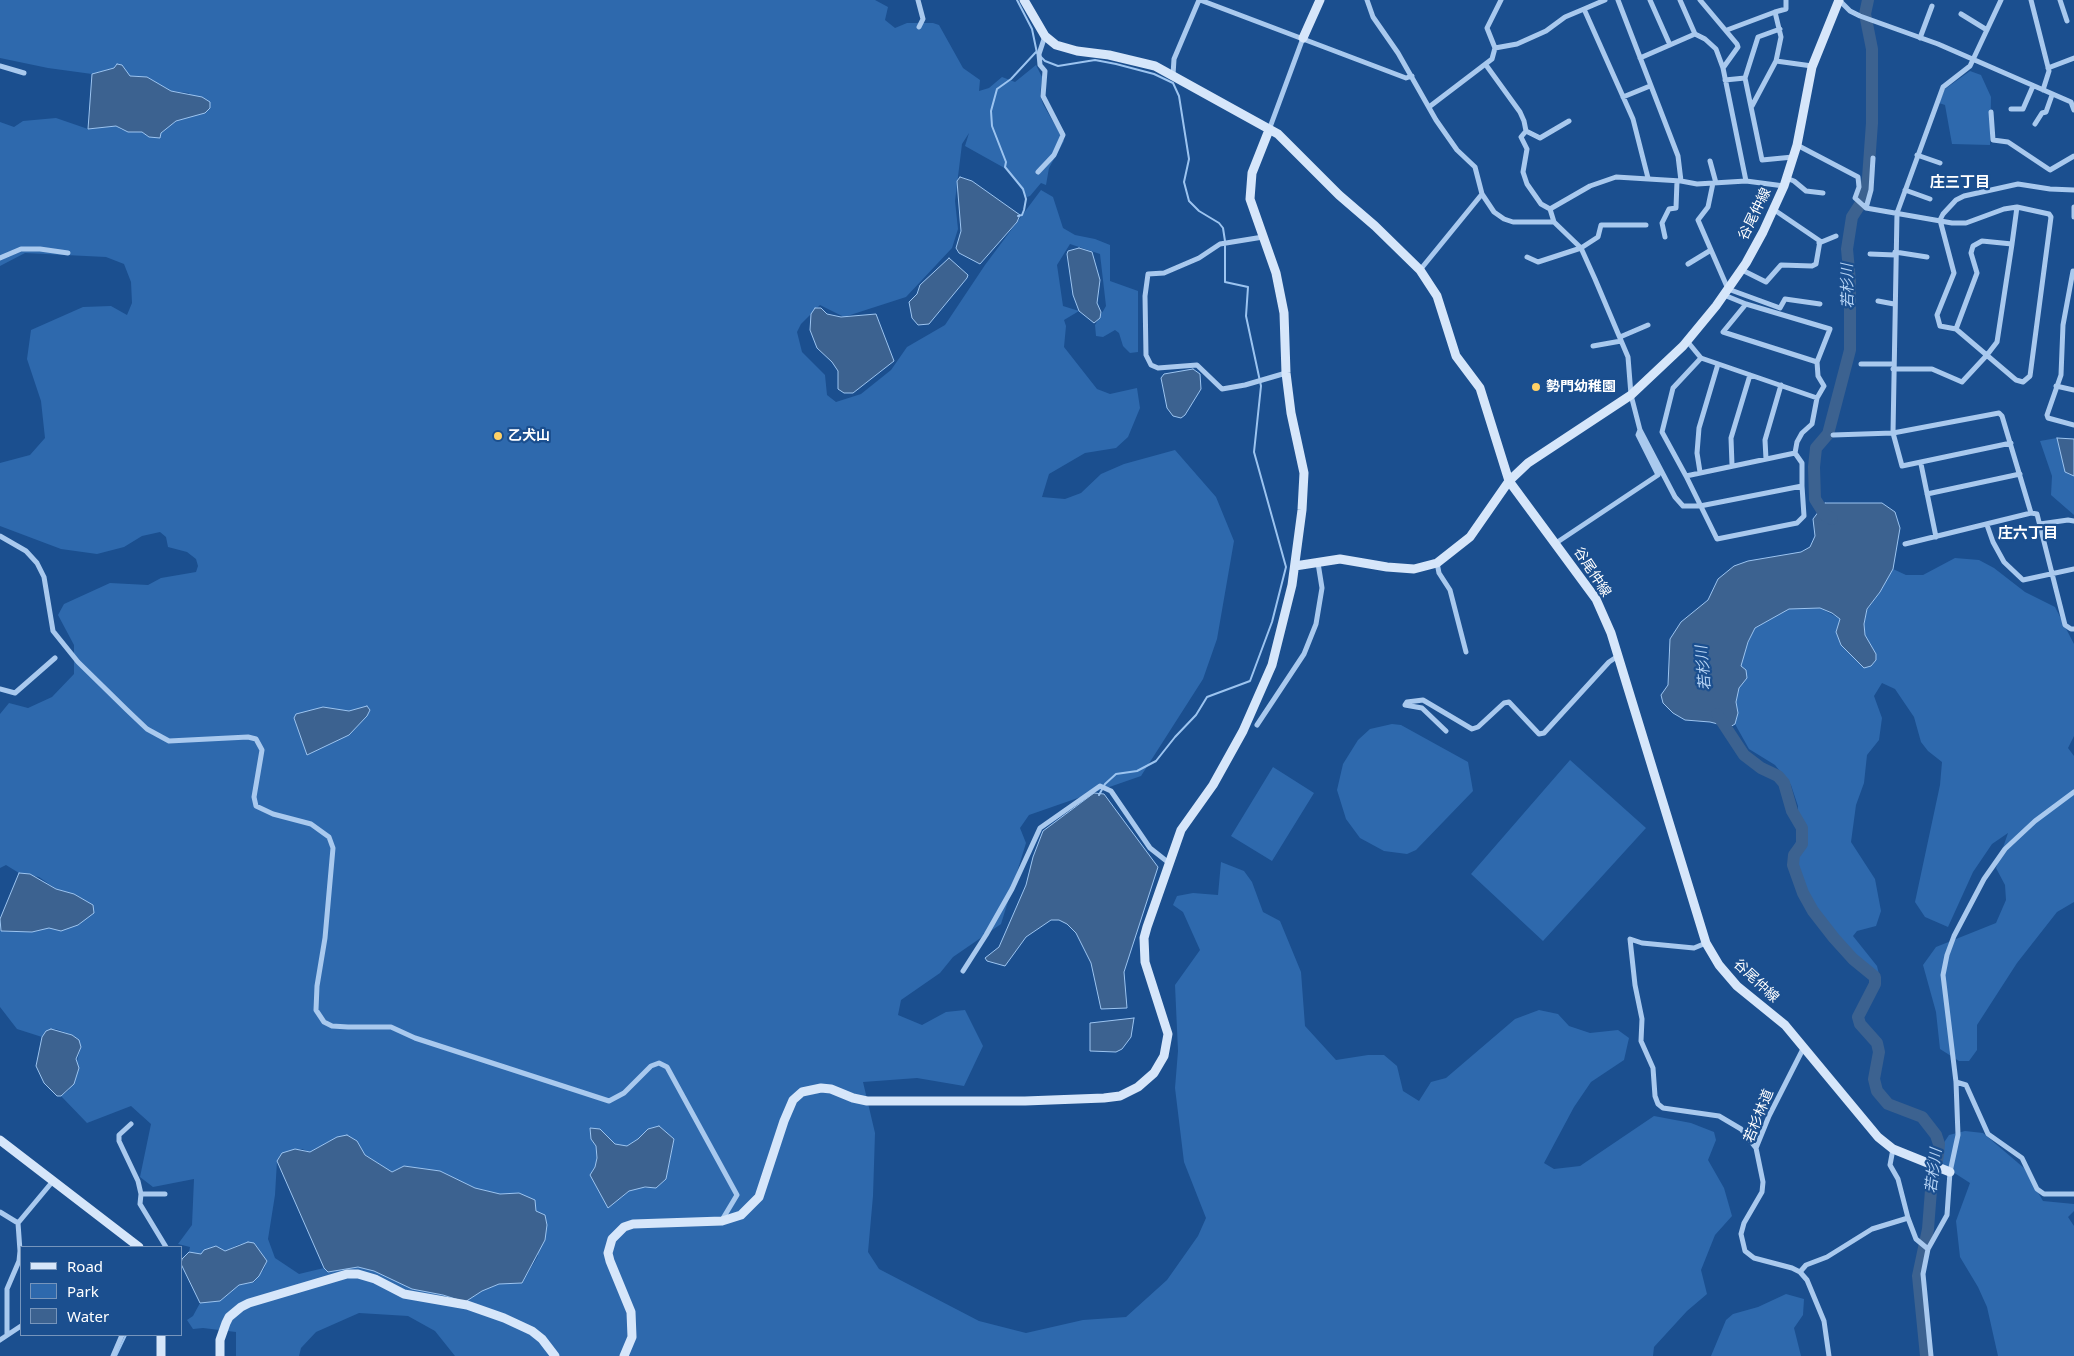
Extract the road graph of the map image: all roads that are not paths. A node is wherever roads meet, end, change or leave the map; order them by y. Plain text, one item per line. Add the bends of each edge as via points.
1 (918, 0) edge
2 (1024, 0) edge
3 (1200, 0) edge
4 (1320, 0) edge
5 (1367, 0) edge
6 (1501, 0) edge
7 (1605, 0) edge
8 (1618, 0) edge
9 (1650, 0) edge
10 (1680, 0) edge
11 (1700, 0) edge
12 (1786, 0) edge
13 (1839, 0) edge
14 (2001, 0) edge
15 (2031, 0) edge
16 (2060, 0) edge
17 (1932, 6) dead end
18 (1584, 9) junction
19 (1775, 12) junction
20 (1961, 14) dead end
21 (2067, 21) dead end
22 (919, 27) dead end
23 (1780, 28) junction
24 (1727, 30) junction
25 (1987, 30) junction
26 (1695, 34) junction
27 (1045, 36) junction
28 (1303, 38) junction
29 (1920, 38) junction
30 (1670, 45) junction
31 (1495, 48) junction
32 (1640, 58) junction
33 (2074, 58) edge
34 (1973, 60) junction
35 (1776, 61) junction
36 (1486, 65) junction
37 (0, 66) edge
38 (1812, 66) junction
39 (1723, 68) junction
40 (2048, 68) junction
41 (24, 73) dead end
42 (1173, 75) junction
43 (1412, 76) junction
44 (1744, 78) junction
45 (1725, 80) junction
46 (1650, 86) junction
47 (2033, 86) junction
48 (2043, 90) junction
49 (2052, 94) junction
50 (1624, 97) junction
51 (1752, 106) junction
52 (1429, 107) junction
53 (2012, 109) dead end
54 (2074, 110) edge
55 (1991, 112) dead end
56 (1569, 121) dead end
57 (2035, 124) dead end
58 (1269, 130) junction
59 (1526, 131) junction
60 (1797, 145) junction
61 (1917, 155) junction
62 (2074, 156) edge
63 (1793, 157) junction
64 (1873, 158) dead end
65 (1710, 162) dead end
66 (1940, 163) dead end
67 (1038, 172) dead end
68 (1648, 178) junction
69 (1679, 181) junction
70 (1746, 181) junction
71 (1785, 182) junction
72 (1714, 183) junction
73 (1905, 190) junction
74 (2074, 190) edge
75 (1823, 193) dead end
76 (1482, 194) junction
77 (1930, 199) dead end
78 (2017, 207) junction
79 (2074, 207) edge
80 (1866, 208) junction
81 (1550, 209) junction
82 (1774, 209) junction
83 (1897, 213) junction
84 (2074, 217) edge
85 (1940, 220) junction
86 (1554, 222) junction
87 (1646, 224) dead end
88 (1836, 236) dead end
89 (1263, 237) junction
90 (1665, 237) dead end
91 (1819, 243) junction
92 (2012, 244) junction
93 (1581, 248) junction
94 (1711, 250) junction
95 (68, 253) dead end
96 (1895, 253) junction
97 (1870, 254) dead end
98 (1927, 257) dead end
99 (0, 258) edge
100 (1527, 258) dead end
101 (1688, 264) dead end
102 (1420, 270) junction
103 (1742, 270) junction
104 (2074, 270) edge
105 (1726, 292) junction
106 (1878, 301) dead end
107 (2071, 303) edge
108 (1746, 304) junction
109 (1820, 304) dead end
110 (1894, 304) junction
111 (1648, 325) dead end
112 (1956, 329) junction
113 (1620, 339) junction
114 (1687, 341) junction
115 (1593, 346) dead end
116 (1987, 355) junction
117 (1701, 358) junction
118 (1817, 362) junction
119 (1718, 364) junction
120 (1861, 364) dead end
121 (1894, 367) junction
122 (1286, 373) junction
123 (1750, 375) junction
124 (1781, 386) junction
125 (2056, 386) junction
126 (2074, 390) edge
127 (1631, 395) junction
128 (1817, 398) junction
129 (2074, 425) edge
130 (1640, 430) junction
131 (1893, 432) junction
132 (1833, 435) dead end
133 (2011, 444) junction
134 (1795, 453) junction
135 (1766, 459) junction
136 (1921, 464) junction
137 (1732, 465) junction
138 (1700, 472) junction
139 (2020, 474) junction
140 (1686, 476) junction
141 (1509, 482) junction
142 (1802, 486) junction
143 (1927, 494) junction
144 (1700, 506) junction
145 (2031, 513) junction
146 (2074, 521) edge
147 (2040, 524) junction
148 (1987, 525) junction
149 (0, 536) edge
150 (1936, 536) junction
151 (1556, 543) junction
152 (1905, 544) dead end
153 (1318, 563) junction
154 (1437, 563) junction
155 (1295, 566) junction
156 (2074, 569) edge
157 (2053, 573) junction
158 (2074, 629) edge
159 (1466, 652) dead end
160 (1618, 656) junction
161 (55, 658) dead end
162 (0, 689) edge
163 (1257, 724) dead end
164 (1446, 731) dead end
165 (2074, 792) edge
166 (1169, 863) junction
167 (1706, 943) junction
168 (963, 971) dead end
169 (1804, 1047) junction
170 (1956, 1082) junction
171 (131, 1124) dead end
172 (0, 1140) edge
173 (1756, 1148) junction
174 (1893, 1149) junction
175 (1946, 1171) junction
176 (53, 1181) junction
177 (141, 1194) junction
178 (165, 1194) dead end
179 (2074, 1194) edge
180 (0, 1212) edge
181 (1908, 1218) junction
182 (722, 1221) junction
183 (18, 1223) junction
184 (138, 1246) edge
185 (165, 1246) edge
186 (1928, 1248) junction
187 (1800, 1272) junction
188 (20, 1327) edge
189 (7, 1334) junction
190 (122, 1336) edge
191 (161, 1336) edge
192 (0, 1340) edge
193 (113, 1356) edge
194 (161, 1356) edge
195 (220, 1356) edge
196 (555, 1356) edge
197 (624, 1356) edge
198 (1829, 1356) edge
199 (1931, 1356) edge

1 - 22 street via 924,19
2 - 27 street
3 - 28 street
3 - 42 street via 1174,59
4 - 28 street
5 - 43 street via 1373,17
6 - 31 street via 1487,28
7 - 18 street
8 - 32 street
9 - 30 street
10 - 26 street
11 - 24 street
12 - 19 street via 1786,8
13 - 29 street via 1860,16
13 - 38 street, 谷尾仲線
14 - 25 street
15 - 40 street
16 - 21 street
17 - 29 street
18 - 31 street via 1517,44
18 - 50 street
19 - 23 street
19 - 24 street
20 - 25 street
23 - 35 street
23 - 44 street via 1758,37
24 - 39 street via 1738,47
25 - 34 street
26 - 30 street
26 - 39 street via 1716,49
27 - 42 street via 1063,48 1140,62
27 - 67 street via 1039,54 1040,65 1046,71 1043,96 1063,134 1054,155
28 - 43 street via 1406,78
28 - 58 street
29 - 34 street
30 - 32 street
31 - 36 street
32 - 46 street
33 - 40 street
34 - 47 street
34 - 61 street via 1943,87
35 - 38 street
35 - 51 street
36 - 52 street
36 - 59 street via 1520,112
37 - 41 street
38 - 60 street, 谷尾仲線
39 - 45 street
40 - 48 street
42 - 58 street
43 - 52 street
44 - 45 street
44 - 51 street
45 - 70 street
46 - 50 street
46 - 69 street via 1678,156
47 - 48 street
47 - 53 street via 2023,109
48 - 49 street
49 - 54 street via 2071,102
49 - 57 street via 2046,112
50 - 68 street via 1634,119
51 - 63 street via 1762,160
52 - 76 street via 1457,150 1475,167
55 - 62 street via 1993,140 2008,142 2050,170
56 - 59 street via 1540,138
58 - 89 street via 1256,160 1250,186 1253,212
58 - 102 street via 1290,145
59 - 81 street via 1521,137 1527,155 1523,172 1533,194
60 - 63 street, 谷尾仲線
60 - 80 street via 1858,177 1855,198
61 - 66 street
61 - 73 street
63 - 71 street, 谷尾仲線
64 - 80 street
65 - 72 street
68 - 69 street
68 - 81 street via 1616,178 1590,186
69 - 72 street
69 - 90 street via 1676,208 1669,209 1662,223
70 - 71 street
70 - 72 street
71 - 75 street via 1794,181 1806,191
71 - 82 street, 谷尾仲線
72 - 94 street via 1708,207 1698,220
73 - 77 street
73 - 83 street
74 - 85 street via 2018,184 1994,188 1956,200
76 - 86 street via 1494,212 1504,219
76 - 102 street
78 - 85 street via 1966,223
78 - 92 street
78 - 116 street via 2049,214 2051,218 2030,376 2023,382 2016,380
79 - 84 street
80 - 83 street
81 - 86 street
82 - 91 street via 1820,240
82 - 103 street, 谷尾仲線
83 - 85 street
83 - 96 street
85 - 112 street via 1954,273 1937,315 1940,326
86 - 93 street
87 - 93 street via 1601,225 1598,237
88 - 91 street
89 - 122 street via 1279,285 1286,340
89 - 122 street via 1220,244 1200,258 1164,273 1148,274 1146,355 1151,365 1158,368 1197,365 1222,389
91 - 103 street via 1816,264 1812,266 1781,265 1766,282
92 - 112 street via 1982,241 1973,246 1970,254 1977,272
92 - 116 street via 1997,342
93 - 100 street via 1538,262
93 - 113 street
94 - 101 street
94 - 105 street
95 - 99 street via 21,249
96 - 97 street
96 - 98 street
96 - 110 street
102 - 141 street via 1437,296 1456,356 1480,388
103 - 105 street, 谷尾仲線
104 - 107 street via 2067,294
105 - 108 street
105 - 109 street via 1780,308 1785,299
105 - 114 street, 谷尾仲線
106 - 110 street
107 - 125 street via 2063,325 2062,370
108 - 118 street via 1830,330
108 - 118 street via 1723,332
110 - 121 street
111 - 113 street
112 - 116 street
113 - 115 street
113 - 127 street via 1628,357
114 - 117 street
114 - 127 street, 谷尾仲線
116 - 121 street via 1962,382 1932,369
117 - 119 street
117 - 140 street via 1673,388 1662,432
118 - 128 street via 1818,376 1824,386
119 - 123 street
119 - 138 street via 1699,428 1697,453
120 - 121 street
121 - 131 street
122 - 155 street via 1304,473
123 - 124 street
123 - 137 street via 1731,438
124 - 128 street
124 - 135 street via 1765,440
125 - 126 street
125 - 129 street via 2046,415
127 - 130 street
127 - 141 street, 谷尾仲線 via 1544,452
128 - 134 street via 1812,424 1802,433
130 - 144 street via 1675,497 1683,506
130 - 151 street via 1638,435 1658,475
131 - 132 street
131 - 133 street via 1998,413 2002,416
131 - 136 street via 1902,466
133 - 136 street
133 - 139 street
134 - 135 street
134 - 142 street via 1802,463
135 - 137 street
136 - 143 street
137 - 138 street
138 - 140 street
139 - 143 street
139 - 145 street
140 - 144 street
141 - 151 street, 谷尾仲線
141 - 154 street via 1470,537
142 - 144 street
142 - 144 street via 1804,516 1797,523 1717,539
143 - 150 street
145 - 147 street via 2037,514
145 - 148 street
146 - 147 street
147 - 157 street
148 - 150 street
148 - 157 street via 2004,562 2023,580
149 - 182 street via 26,550 44,577 52,631 78,662 147,729 169,741 256,739 262,750 254,797 256,806 311,824 329,836 333,848 316,1010 324,1022 332,1026 391,1027 415,1038 609,1101 624,1093 651,1066 659,1063 667,1067 737,1195
150 - 152 street
151 - 160 street, 谷尾仲線 via 1596,599
153 - 154 street via 1340,559 1414,569
153 - 155 street
153 - 163 street via 1322,588 1316,624 1304,654
154 - 159 street via 1439,574 1450,590
155 - 166 street via 1272,665 1243,731 1213,785 1181,830
156 - 157 street
157 - 158 street via 2065,625
160 - 164 street via 1544,733 1539,734 1509,702 1478,728 1472,729 1423,700 1407,702 1405,705 1422,708
160 - 167 street, 谷尾仲線
161 - 162 street via 15,693
165 - 170 street via 2005,849 1984,879 1954,936 1944,974
166 - 168 street via 1150,848 1111,791 1100,786 1040,828 1007,897
166 - 182 street via 1144,938 1145,962 1166,1026 1168,1045 1154,1073 1146,1080 1120,1096 1025,1101 868,1101 831,1089 809,1090 793,1100 789,1108 759,1197 741,1215
167 - 169 street, 谷尾仲線 via 1737,986
167 - 173 street via 1694,948 1630,939 1642,1019 1641,1041 1653,1068 1658,1104 1663,1108 1719,1116 1741,1129
169 - 173 street, 若杉林道
169 - 174 street, 谷尾仲線 via 1878,1137
170 - 175 street via 1958,1135
170 - 179 street via 1966,1084 1988,1134 2022,1158 2037,1189 2044,1194
171 - 177 street via 119,1135 119,1141
172 - 176 street
173 - 187 street, 若杉林道 via 1762,1192 1744,1223 1742,1244 1754,1258
174 - 175 street, 谷尾仲線
174 - 181 street via 1890,1165 1898,1179
175 - 186 street via 1947,1215
176 - 183 street
176 - 184 street
177 - 178 street
177 - 185 street via 140,1204
180 - 183 street
181 - 186 street via 1920,1243
181 - 187 street via 1872,1229 1827,1257 1806,1265
182 - 197 street via 633,1224 624,1227 612,1239 608,1253 610,1261 631,1312 632,1337
183 - 189 street via 20,1251 7,1289
186 - 199 street via 1923,1287
187 - 198 street via 1807,1280 1824,1321
188 - 189 street
189 - 192 street
190 - 193 street
191 - 194 street
195 - 196 street via 220,1340 226,1323 241,1307 347,1274 375,1279 404,1294 467,1305 504,1318 532,1331

